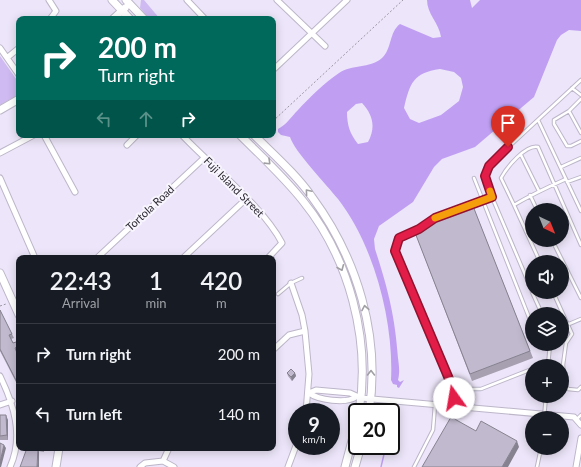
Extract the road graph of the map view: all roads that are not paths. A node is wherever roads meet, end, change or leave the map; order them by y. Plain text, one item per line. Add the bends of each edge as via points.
1 (49, 0) edge
2 (112, 0) edge
3 (187, 0) edge
4 (196, 0) edge
5 (277, 0) edge
6 (347, 0) edge
7 (129, 1) edge
8 (191, 4) junction
9 (122, 11) junction
10 (52, 16) edge
11 (116, 16) edge
12 (127, 16) edge
13 (142, 16) edge
14 (202, 16) edge
15 (312, 33) junction
16 (324, 46) dead end
17 (0, 48) edge
18 (16, 50) edge
19 (8, 57) junction
20 (276, 67) edge
21 (16, 70) edge
22 (581, 80) edge
23 (572, 88) junction
24 (581, 95) edge
25 (581, 99) edge
26 (16, 102) edge
27 (0, 110) edge
28 (569, 111) junction
29 (538, 120) junction
30 (581, 133) edge
31 (28, 138) edge
32 (46, 138) edge
33 (134, 138) edge
34 (185, 138) edge
35 (243, 138) edge
36 (257, 138) edge
37 (581, 141) edge
38 (127, 145) dead end
39 (0, 153) edge
40 (521, 155) junction
41 (204, 158) junction
42 (581, 158) edge
43 (561, 167) junction
44 (581, 176) edge
45 (0, 178) edge
46 (474, 178) dead end
47 (567, 180) junction
48 (554, 184) junction
49 (539, 191) junction
50 (75, 192) dead end
51 (530, 195) junction
52 (492, 197) junction
53 (246, 199) junction
54 (483, 200) junction
55 (534, 203) edge
56 (514, 205) junction
57 (581, 211) edge
58 (581, 245) edge
59 (556, 247) edge
60 (34, 255) edge
61 (100, 255) edge
62 (186, 255) edge
63 (271, 255) edge
64 (537, 255) edge
65 (0, 273) edge
66 (525, 275) edge
67 (302, 278) dead end
68 (291, 283) junction
69 (278, 294) dead end
70 (581, 298) edge
71 (525, 307) edge
72 (16, 308) edge
73 (581, 319) edge
74 (569, 324) edge
75 (569, 326) edge
76 (305, 330) junction
77 (569, 338) edge
78 (276, 347) edge
79 (565, 351) edge
80 (525, 372) edge
81 (0, 376) edge
82 (581, 387) edge
83 (455, 389) junction
84 (309, 392) junction
85 (358, 398) junction
86 (371, 399) junction
87 (12, 401) junction
88 (307, 403) edge
89 (358, 403) edge
90 (370, 403) edge
91 (0, 405) edge
92 (435, 405) junction
93 (452, 406) junction
94 (525, 414) edge
95 (581, 415) edge
96 (569, 417) edge
97 (16, 418) edge
98 (576, 419) junction
99 (581, 425) edge
100 (581, 438) edge
101 (16, 444) edge
102 (59, 451) edge
103 (168, 451) edge
104 (292, 455) edge
105 (348, 455) edge
106 (358, 455) edge
107 (540, 455) edge
108 (163, 461) junction
109 (10, 467) edge
110 (56, 467) edge
111 (140, 467) edge
112 (174, 467) edge
113 (288, 467) edge
114 (345, 467) edge
115 (355, 467) edge
116 (414, 467) edge
117 (537, 467) edge
118 (576, 467) edge

1 - 10 street via 56,10
2 - 9 main road
3 - 8 street
4 - 8 street
5 - 15 street
6 - 15 street
7 - 9 main road
7 - 13 main road
8 - 14 street
9 - 11 main road
9 - 12 main road
15 - 16 street
15 - 20 street
17 - 19 street
18 - 19 street
19 - 21 street
22 - 23 lane
23 - 24 lane
23 - 29 lane
25 - 28 lane
26 - 27 main road
28 - 30 lane
28 - 37 lane via 554,120 554,124 567,146
29 - 43 lane
29 - 52 lane via 489,166 485,176
31 - 39 street
32 - 50 street
33 - 38 street
34 - 41 street, Fuji Island Street
35 -> 85 main road via 304,202 324,231 342,270 354,305 361,347
86 -> 36 main road via 371,347 364,303 351,266 332,226 312,196
40 - 48 lane via 527,148 538,147
40 - 49 lane
40 - 56 lane via 501,178
41 - 53 street, Fuji Island Street
41 - 61 street, Tortola Road
42 - 43 lane
43 - 47 lane
44 - 47 lane
45 - 60 street
46 - 54 lane
47 - 48 lane
47 - 57 lane
48 - 49 lane
48 - 58 lane
49 - 51 lane
51 - 55 lane
51 - 56 lane
52 - 54 lane
52 - 66 lane
53 - 62 street
53 - 63 street, Fuji Island Street via 266,219 282,243
54 - 71 lane
54 - 83 lane via 435,218 399,238 395,251
56 - 64 lane
59 - 70 lane
65 - 72 main road
67 - 68 lane
68 - 69 lane
68 - 76 street
73 - 74 lane
75 - 77 lane via 572,334
76 - 78 street via 289,335
76 - 84 street
79 - 82 lane via 565,385 578,390
80 - 83 lane via 481,389
81 - 87 street
83 - 93 lane
84 - 85 street via 315,397 350,401
84 - 88 street
85 - 86 street
85 - 89 main road
86 - 90 main road
86 - 92 street
87 - 91 street
87 - 97 street
92 - 93 street
92 - 116 lane via 433,430
93 - 94 street
95 - 98 lane
96 - 98 street
98 - 99 street
100 - 118 street
101 - 109 street
102 - 110 main road
103 - 108 street
104 - 113 street
105 - 114 main road
106 - 115 main road
107 - 117 lane
108 - 111 street via 145,463
108 - 112 street

